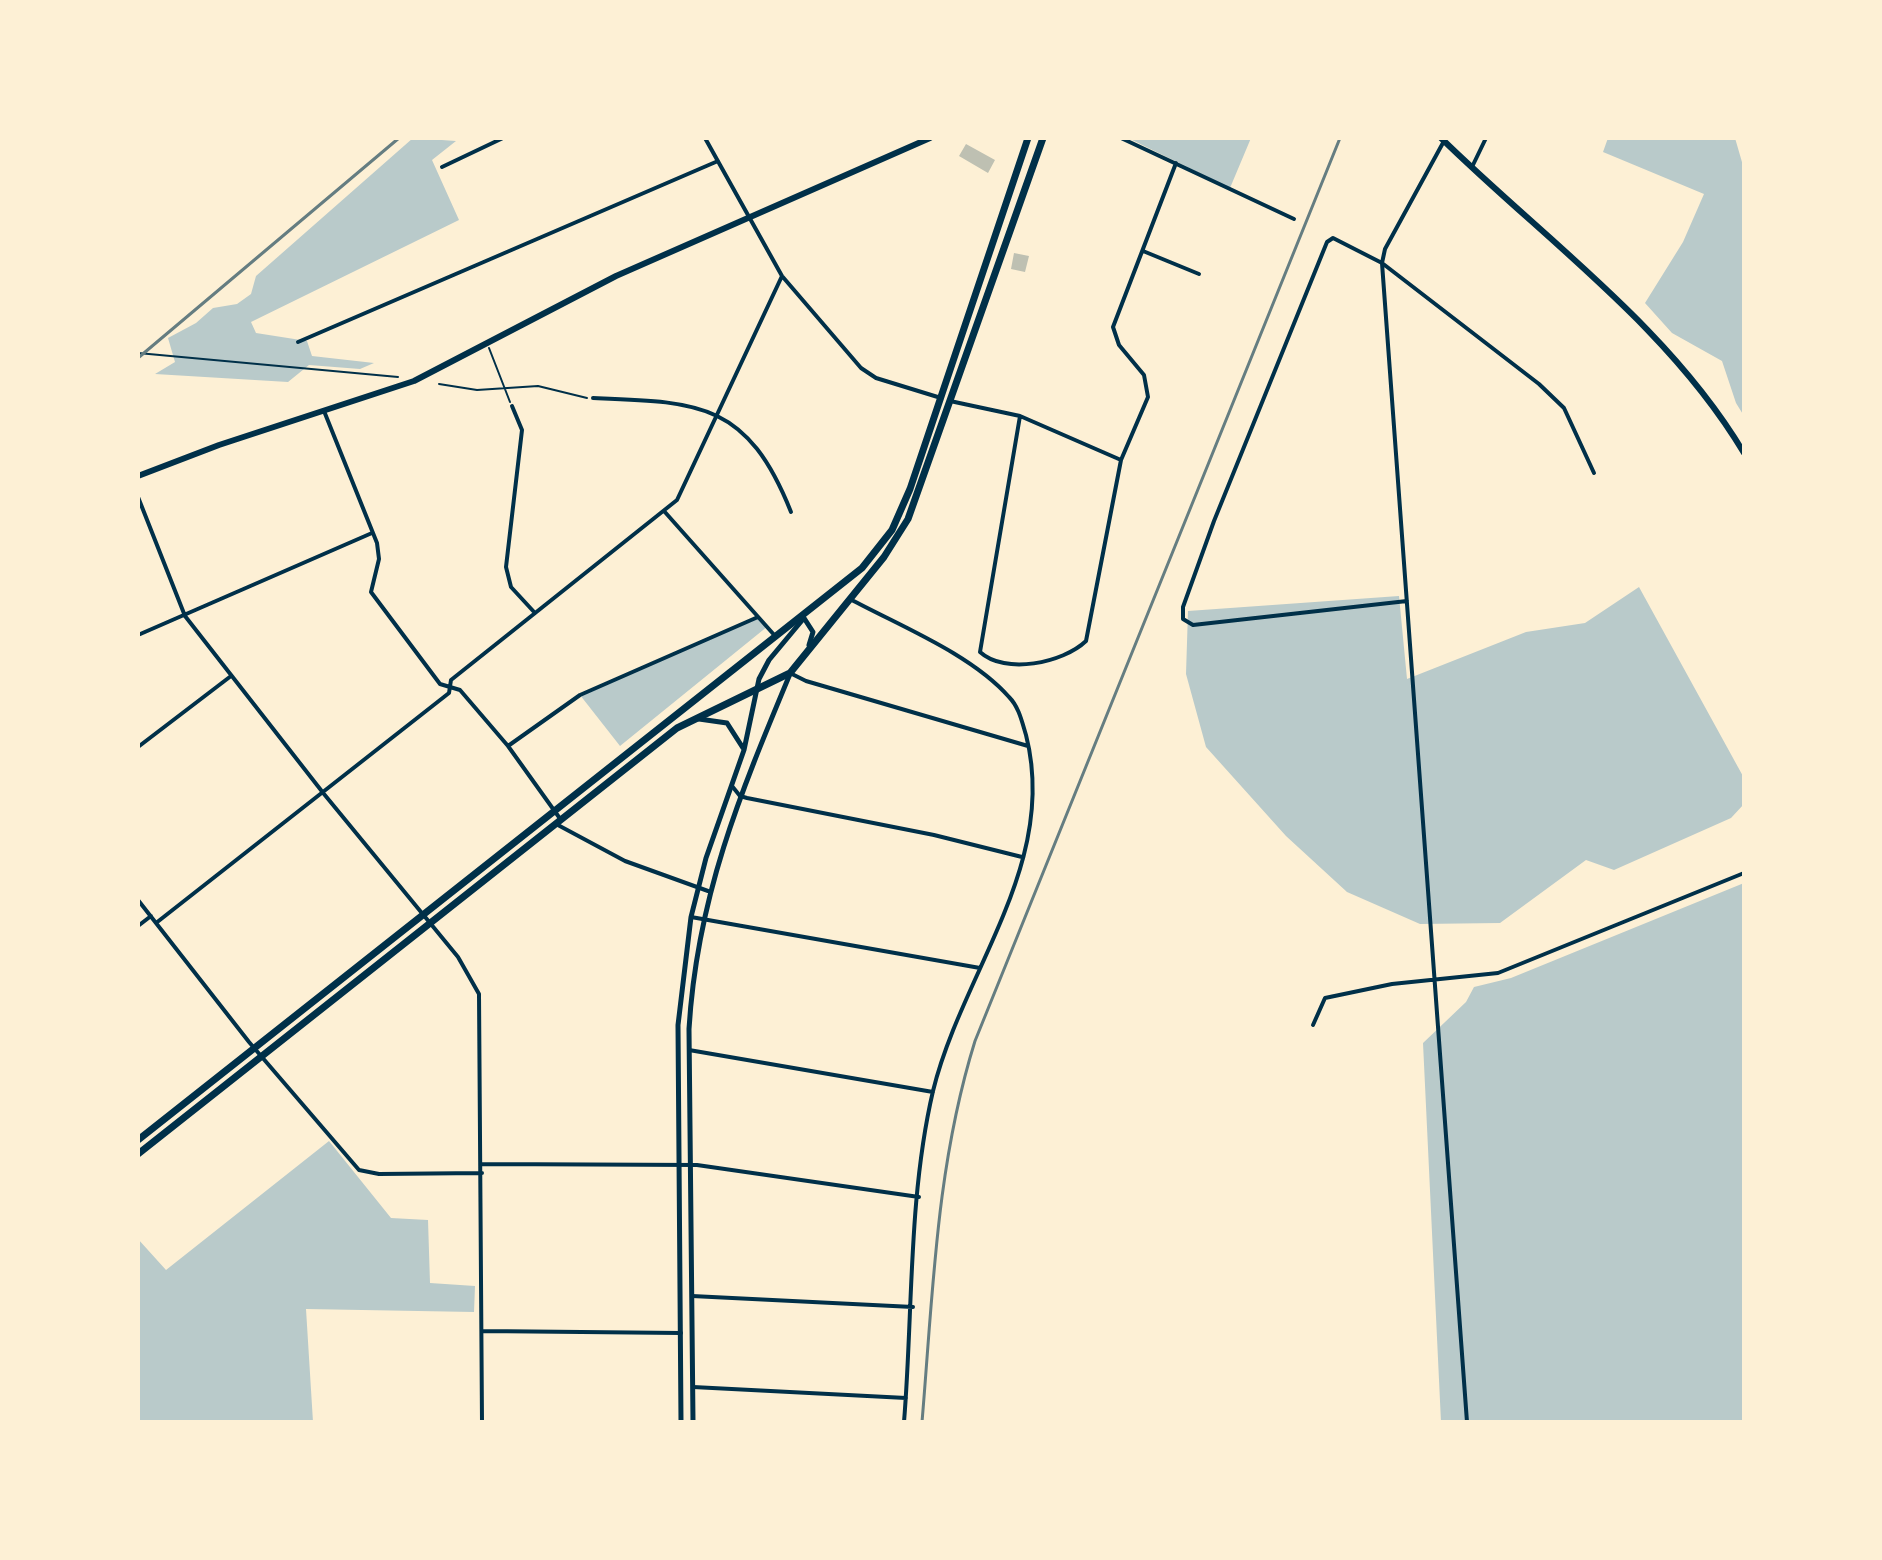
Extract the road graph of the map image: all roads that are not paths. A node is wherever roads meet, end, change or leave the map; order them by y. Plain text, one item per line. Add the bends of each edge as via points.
1 (503, 138) edge
2 (705, 138) edge
3 (930, 138) edge
4 (1028, 138) edge
5 (1043, 138) edge
6 (1121, 138) edge
7 (1486, 138) edge
8 (1443, 140) edge
9 (718, 161) junction
10 (1176, 163) junction
11 (442, 167) dead end
12 (1472, 167) junction
13 (750, 219) junction
14 (1294, 219) dead end
15 (1143, 251) junction
16 (1382, 263) junction
17 (1199, 274) dead end
18 (782, 276) junction
19 (298, 342) dead end
20 (593, 398) road end
21 (941, 398) junction
22 (950, 401) junction
23 (512, 406) road end
24 (324, 411) junction
25 (718, 415) junction
26 (1020, 416) junction
27 (1744, 453) edge
28 (1121, 460) junction
29 (1594, 473) dead end
30 (138, 476) edge
31 (138, 497) edge
32 (664, 511) junction
33 (791, 512) dead end
34 (372, 533) junction
35 (848, 599) junction
36 (1407, 601) junction
37 (535, 613) junction
38 (185, 616) junction
39 (758, 617) junction
40 (804, 618) junction
41 (138, 635) edge
42 (776, 637) junction
43 (809, 645) junction
44 (790, 673) junction
45 (231, 676) junction
46 (450, 687) junction
47 (756, 689) junction
48 (690, 719) junction
49 (508, 746) junction
50 (1029, 746) junction
51 (138, 747) edge
52 (744, 750) junction
53 (732, 785) junction
54 (324, 794) junction
55 (740, 796) junction
56 (554, 811) junction
57 (558, 822) junction
58 (1022, 857) junction
59 (1744, 873) edge
60 (697, 887) junction
61 (708, 891) junction
62 (138, 900) edge
63 (422, 915) junction
64 (151, 916) junction
65 (691, 917) junction
66 (702, 919) junction
67 (156, 923) junction
68 (429, 923) junction
69 (138, 926) edge
70 (981, 968) junction
71 (1434, 982) junction
72 (1313, 1025) dead end
73 (254, 1048) junction
74 (689, 1050) junction
75 (262, 1057) junction
76 (933, 1092) junction
77 (138, 1140) edge
78 (138, 1154) edge
79 (482, 1164) junction
80 (680, 1164) junction
81 (691, 1165) junction
82 (482, 1173) junction
83 (919, 1197) junction
84 (692, 1296) junction
85 (913, 1307) junction
86 (482, 1331) junction
87 (681, 1333) junction
88 (693, 1387) junction
89 (906, 1398) junction
90 (482, 1422) edge
91 (681, 1422) edge
92 (693, 1422) edge
93 (904, 1422) edge
94 (1467, 1422) edge

1 - 11 street
2 - 9 street
3 - 13 main road
4 - 21 highway
5 - 22 highway
6 - 10 street
7 - 12 street
8 - 12 main road
8 - 16 street
9 - 13 street
9 - 19 street
10 - 14 street
10 - 15 street
12 - 27 main road via 1660,342 1700,388
13 - 18 street
13 - 24 main road via 616,276 414,381
15 - 17 street
15 - 28 street via 1113,327 1119,345 1147,383 1148,397
16 - 29 street via 1474,331 1564,408
16 - 36 street
16 - 36 street via 1333,238 1327,242 1190,583 1183,619 1193,625
18 - 21 street via 868,375
18 - 25 street
20 - 25 street via 680,403
21 - 22 street
21 - 40 highway via 892,530 862,568
22 - 26 street
22 - 35 highway via 899,536
23 - 37 street via 522,430 506,567 511,587
24 - 30 main road
24 - 34 street
25 - 32 street via 677,500
25 - 33 street via 758,448
26 - 28 street
26 - 28 street via 980,652 993,662 1020,664 1069,652 1086,641
31 - 38 street
32 - 37 street
32 - 39 street
34 - 38 street
34 - 46 street via 379,559 371,592 440,684
35 - 43 highway
35 - 50 street via 929,640 1000,687 1012,700
36 - 71 street
37 - 46 street via 451,680
38 - 41 street
38 - 45 street
39 - 42 street
39 - 49 street via 580,695
40 - 42 highway
40 - 43 street via 813,632
40 - 47 street via 769,660
42 - 56 highway
43 - 44 highway
44 - 47 highway
44 - 50 street
44 - 55 street
45 - 51 street
45 - 54 street
46 - 49 street via 460,690
46 - 54 street
47 - 48 highway
47 - 52 street
48 - 52 street via 727,723
48 - 57 highway
49 - 56 street
50 - 58 street via 1033,800
52 - 53 street
53 - 55 street
53 - 60 street
54 - 63 street
54 - 67 street
55 - 58 street
55 - 61 street
56 - 57 street
56 - 63 highway
57 - 60 street via 625,861
57 - 68 highway
58 - 70 street
59 - 71 street via 1533,961 1498,973
60 - 61 street
60 - 65 street
61 - 66 street
62 - 64 street
63 - 68 street
63 - 73 highway
64 - 67 street
64 - 69 street
65 - 66 street
65 - 80 street via 678,1025
66 - 70 street
66 - 74 street
67 - 73 street
68 - 75 highway
68 - 79 street via 466,968 479,994
70 - 76 street via 953,1027
71 - 72 street via 1392,984 1325,998
71 - 94 street
73 - 75 street
73 - 77 highway
74 - 76 street
74 - 81 street
75 - 78 highway
75 - 82 street via 359,1170
76 - 83 street
79 - 80 street
79 - 82 street
80 - 81 street
80 - 87 street
81 - 83 street
81 - 84 street
82 - 86 street
83 - 85 street
84 - 85 street
84 - 88 street
85 - 89 street
86 - 87 street
86 - 90 street
87 - 91 street
88 - 89 street
88 - 92 street
89 - 93 street

